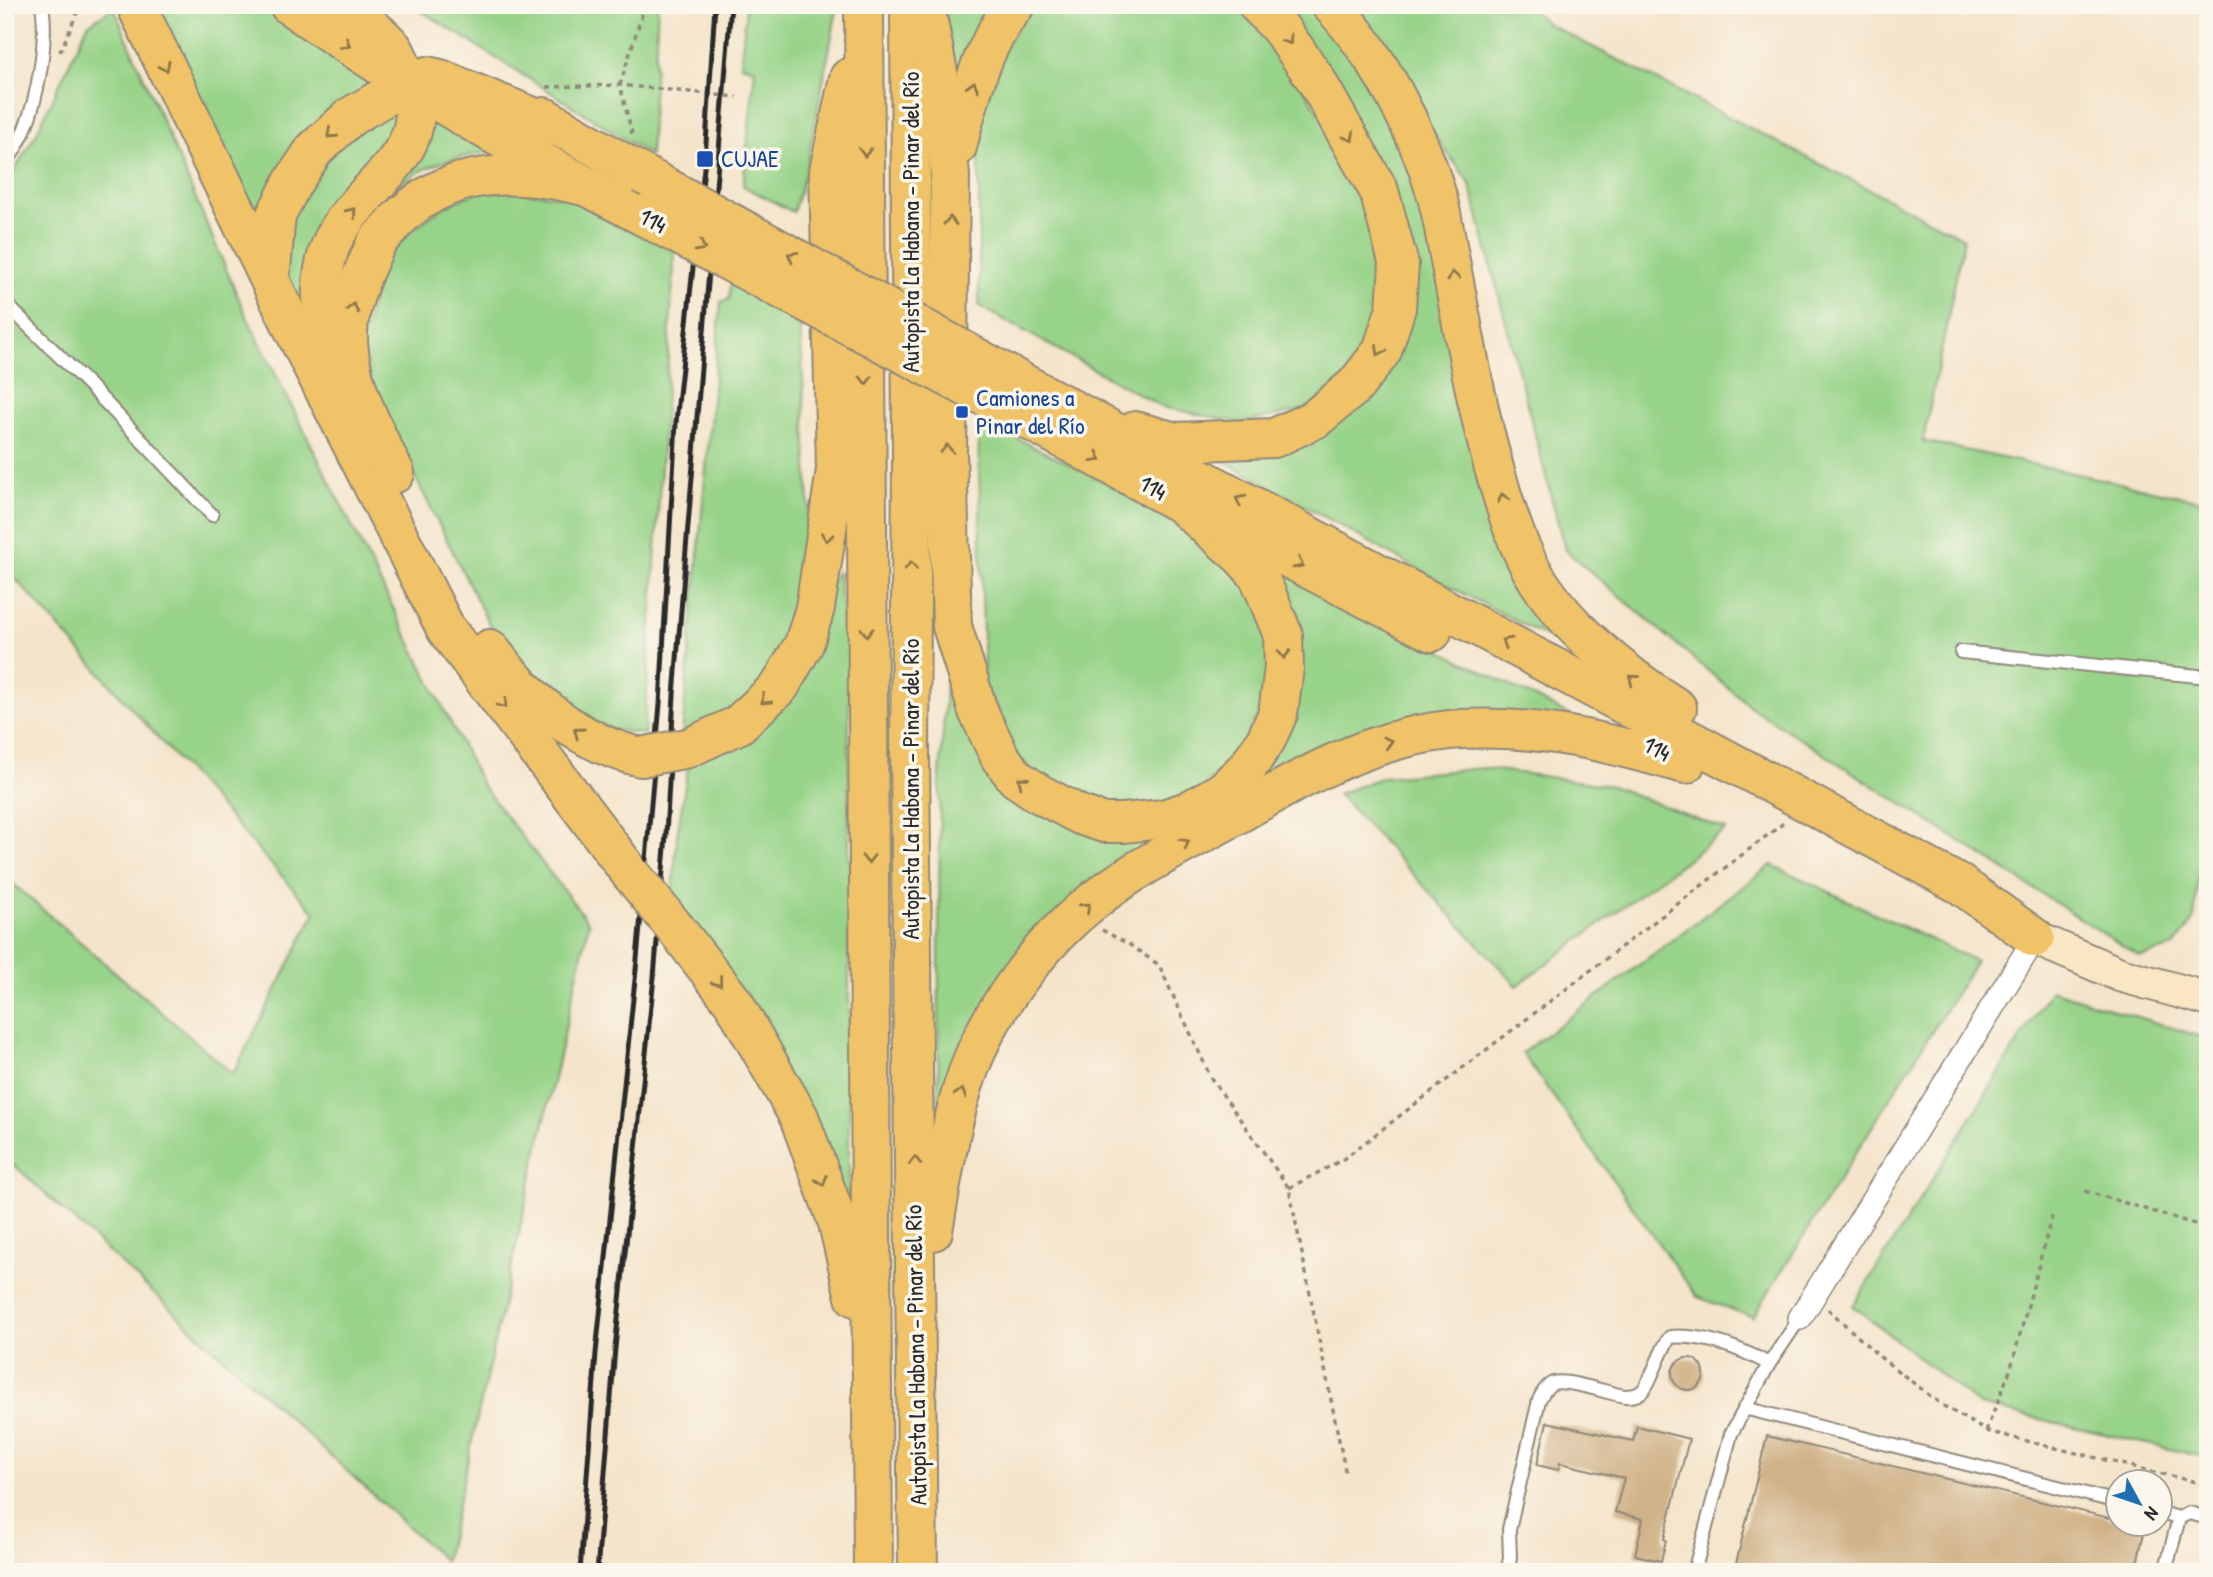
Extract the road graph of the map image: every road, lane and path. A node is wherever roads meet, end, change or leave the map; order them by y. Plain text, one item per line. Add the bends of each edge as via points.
1 (42, 5) edge
2 (86, 5) edge
3 (136, 5) edge
4 (289, 5) edge
5 (345, 5) edge
6 (362, 5) edge
7 (645, 5) edge
8 (910, 5) edge
9 (926, 5) edge
10 (1015, 5) edge
11 (1258, 5) edge
12 (1331, 5) edge
13 (864, 8) edge
14 (38, 78) junction
15 (408, 83) junction
16 (620, 85) junction
17 (544, 87) dead end
18 (737, 97) dead end
19 (567, 131) junction
20 (5, 164) edge
21 (642, 174) junction
22 (950, 176) junction
23 (588, 187) junction
24 (270, 281) junction
25 (5, 303) edge
26 (1020, 398) junction
27 (1090, 419) junction
28 (385, 453) junction
29 (836, 470) junction
30 (1180, 503) junction
31 (212, 515) dead end
32 (947, 517) junction
33 (866, 547) junction
34 (1961, 652) dead end
35 (2208, 677) edge
36 (910, 752) junction
37 (1685, 764) junction
38 (1789, 819) junction
39 (1961, 885) junction
40 (1076, 916) junction
41 (2035, 938) junction
42 (2208, 999) edge
43 (1289, 1188) junction
44 (2085, 1191) dead end
45 (2052, 1216) dead end
46 (2208, 1228) edge
47 (1813, 1296) junction
48 (1800, 1318) joint
49 (917, 1329) junction
50 (1769, 1364) junction
51 (873, 1368) junction
52 (1744, 1408) junction
53 (1986, 1431) junction
54 (1346, 1475) dead end
55 (2208, 1485) edge
56 (2104, 1499) edge
57 (2174, 1517) edge
58 (2179, 1518) junction
59 (2208, 1518) edge
60 (873, 1572) edge
61 (918, 1572) edge
62 (1507, 1572) edge
63 (1694, 1572) edge
64 (2165, 1572) edge

1 - 14 lane via 45,23
2 - 14 path via 58,56
3 -> 24 highway
4 -> 15 highway, 114
5 - 15 highway via 394,50
6 - 19 highway, 114 via 429,52
7 - 16 path
36 -> 8 highway, Autopista La Habana - Pinar del Río
9 - 22 highway via 944,104
22 -> 10 highway via 974,78
11 -> 27 highway via 1315,78 1379,191 1399,265 1396,308 1382,351 1355,386 1315,419 1274,438 1176,442
39 -> 12 highway via 1642,686 1557,607 1511,528 1484,433 1437,195 1422,148 1373,59
13 - 29 highway via 829,171
13 -> 33 highway, Autopista La Habana - Pinar del Río
14 - 20 lane via 24,131
15 - 19 highway via 427,76 440,79
15 - 23 highway, 114
15 -> 24 highway via 350,117 314,150 276,215
28 -> 15 highway via 338,367 320,306 322,276 333,240 407,146 416,120
16 - 17 path
16 - 18 path
16 - 21 path
19 - 21 highway, 114
26 -> 21 highway, 114, bridge
32 -> 22 highway
23 -> 26 highway, 114, bridge
28 -> 23 highway via 355,383 347,332 358,285 378,241 410,207 430,193 466,179 513,175 554,178
24 -> 51 highway, bridge via 446,629 734,1003 799,1117 838,1223
25 - 31 lane
26 - 27 highway, 114
26 -> 30 highway, 114
39 -> 27 highway, 114
29 -> 28 highway, bridge via 815,608 804,644 780,686 738,725 688,748 641,757 585,737 535,699 495,656 461,607
29 - 33 highway
30 -> 32 highway via 1258,575 1283,635 1278,713 1252,760 1223,791 1188,811 1123,823 1104,823 1060,805 1016,778 1000,757 978,711 952,626
30 -> 37 highway, 114
32 - 36 highway
33 -> 51 highway, Autopista La Habana - Pinar del Río
34 - 35 lane
49 -> 36 highway, Autopista La Habana - Pinar del Río
37 - 38 highway, 114
40 -> 37 highway via 1125,877 1314,771 1381,743 1463,729 1544,732 1601,740
38 - 41 highway, 114 via 1985,924
38 - 43 path via 1342,1160
39 - 41 highway, 114
40 - 43 path via 1159,965 1210,1078
49 -> 40 highway via 949,1138 962,1089 979,1045 1020,979
41 - 42 main road, 114 via 2121,975
41 - 47 street
43 - 54 path
44 - 46 path
45 - 53 path via 2011,1368
47 - 48 street
47 - 53 path via 1880,1357 1942,1405
48 - 50 lane
49 - 61 highway, Autopista La Habana - Pinar del Río
50 - 52 lane
50 - 62 lane via 1731,1346 1670,1337 1643,1391 1634,1395 1565,1383 1546,1388 1539,1400 1509,1528
51 - 60 highway, Autopista La Habana - Pinar del Río
52 - 56 lane
52 - 63 lane via 1731,1434
53 - 55 path
57 - 58 lane
58 - 59 lane via 2189,1513
58 - 64 lane

